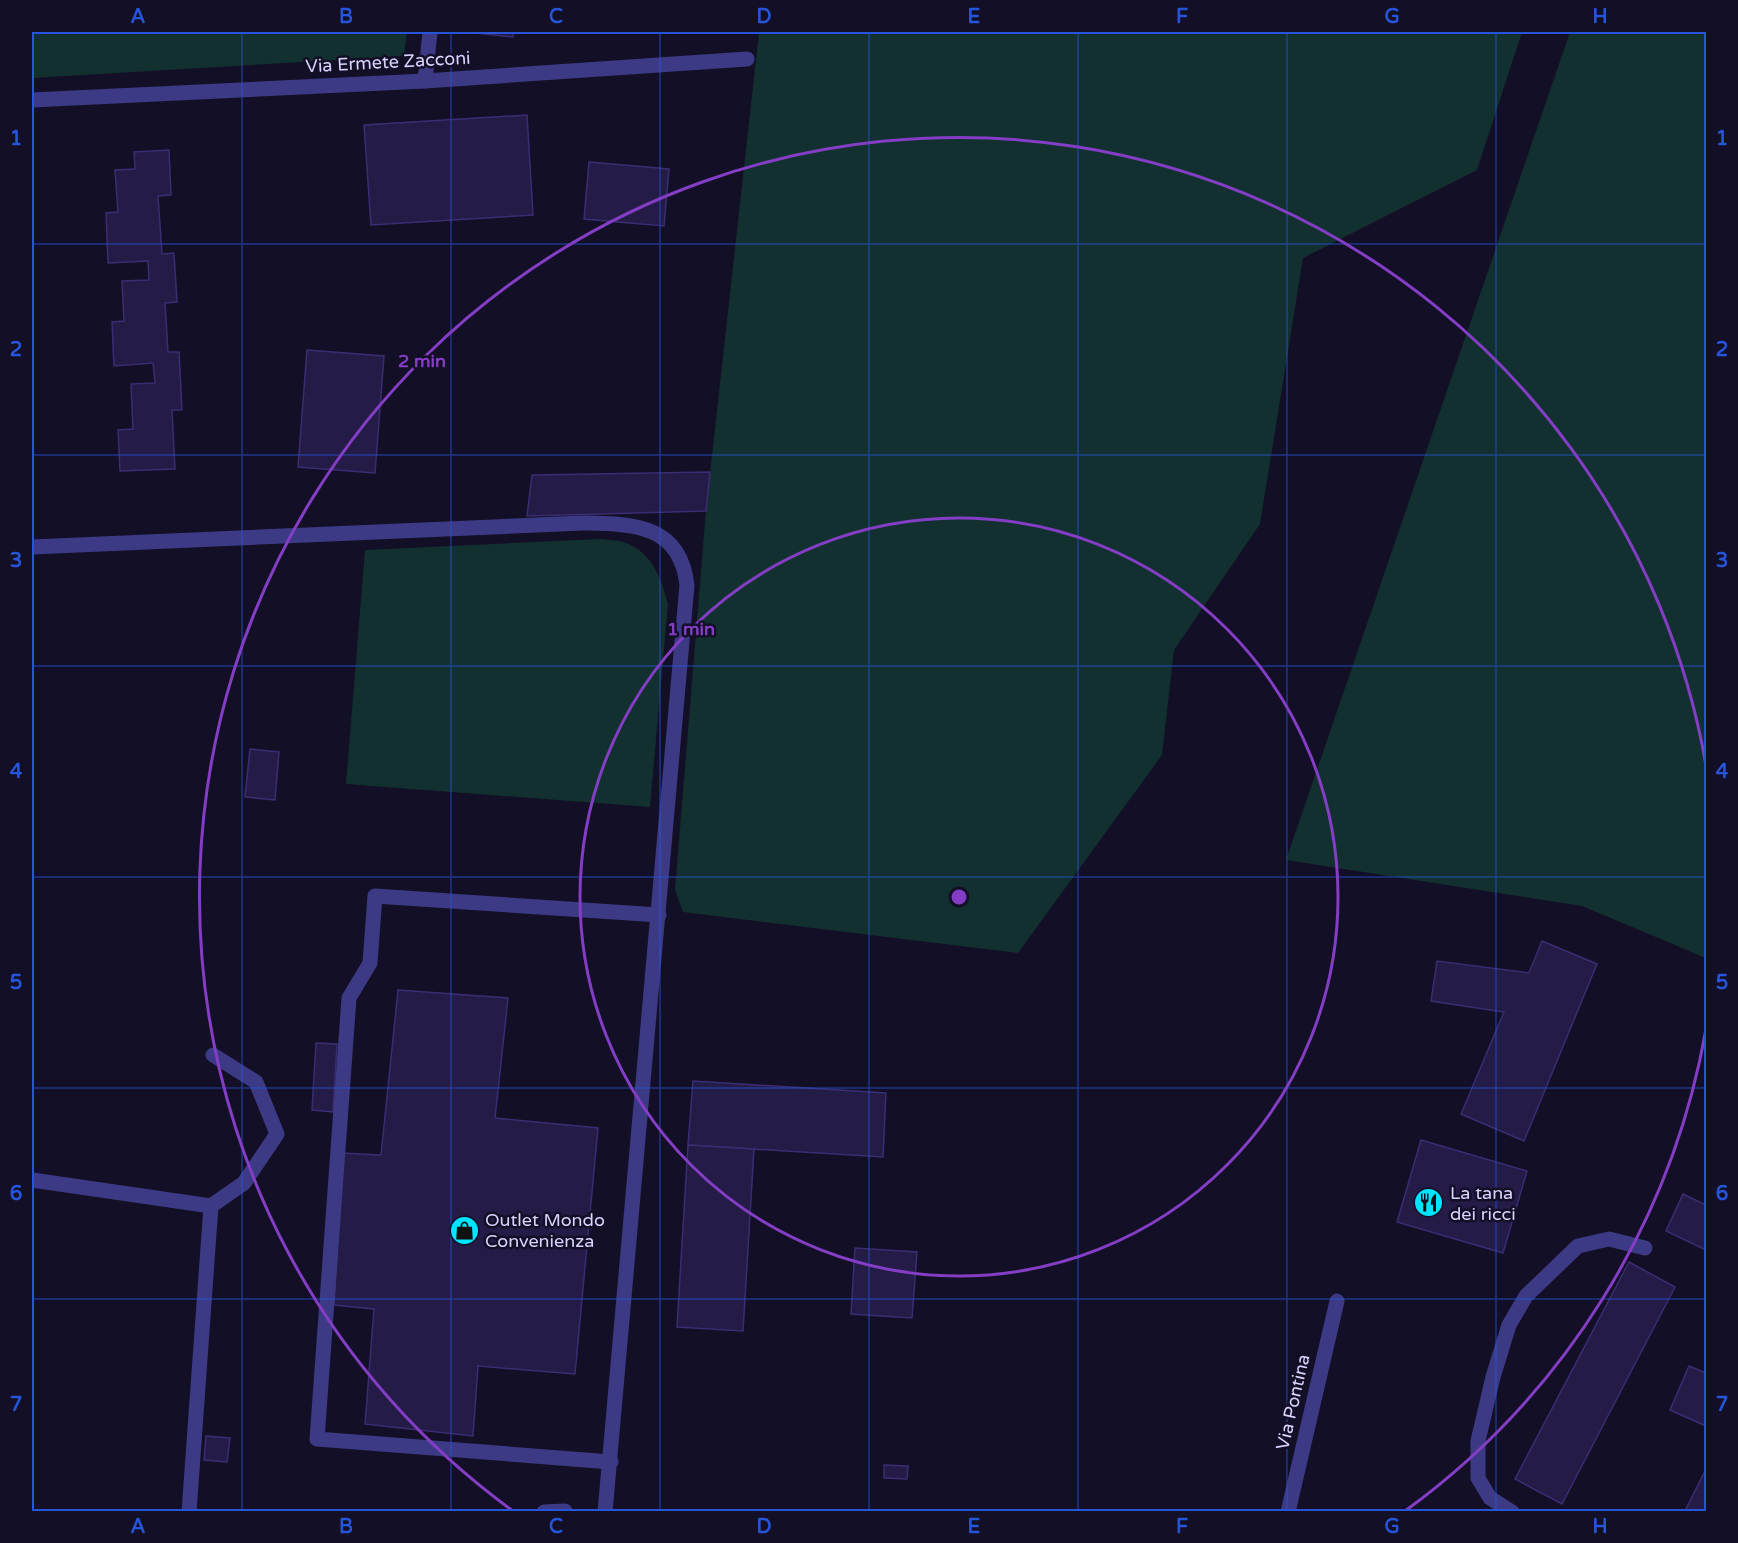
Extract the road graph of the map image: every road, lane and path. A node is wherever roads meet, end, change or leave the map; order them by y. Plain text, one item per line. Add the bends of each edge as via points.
1 (430, 32) edge
2 (747, 59) dead end
3 (425, 81) junction
4 (32, 100) edge
5 (32, 547) edge
6 (659, 915) junction
7 (213, 1055) dead end
8 (32, 1180) edge
9 (211, 1206) junction
10 (1645, 1248) dead end
11 (1337, 1301) dead end
12 (611, 1462) junction
13 (565, 1510) edge
14 (189, 1512) edge
15 (544, 1512) edge
16 (606, 1512) edge
17 (1288, 1512) edge
18 (1512, 1512) edge

1 - 3 street
2 - 3 street, Via Ermete Zacconi
3 - 4 street, Via Ermete Zacconi
5 - 6 street via 583,523 630,524 658,534 678,557 687,585
6 - 12 street
6 - 12 street via 375,896 370,963 350,998 317,1439
7 - 9 street via 256,1082 277,1134 244,1183
8 - 9 street
9 - 14 street
10 - 18 street via 1609,1239 1578,1246 1526,1296 1509,1326 1492,1377 1478,1441 1478,1478 1490,1498
11 - 17 street, Via Pontina
12 - 16 street
13 - 15 street

